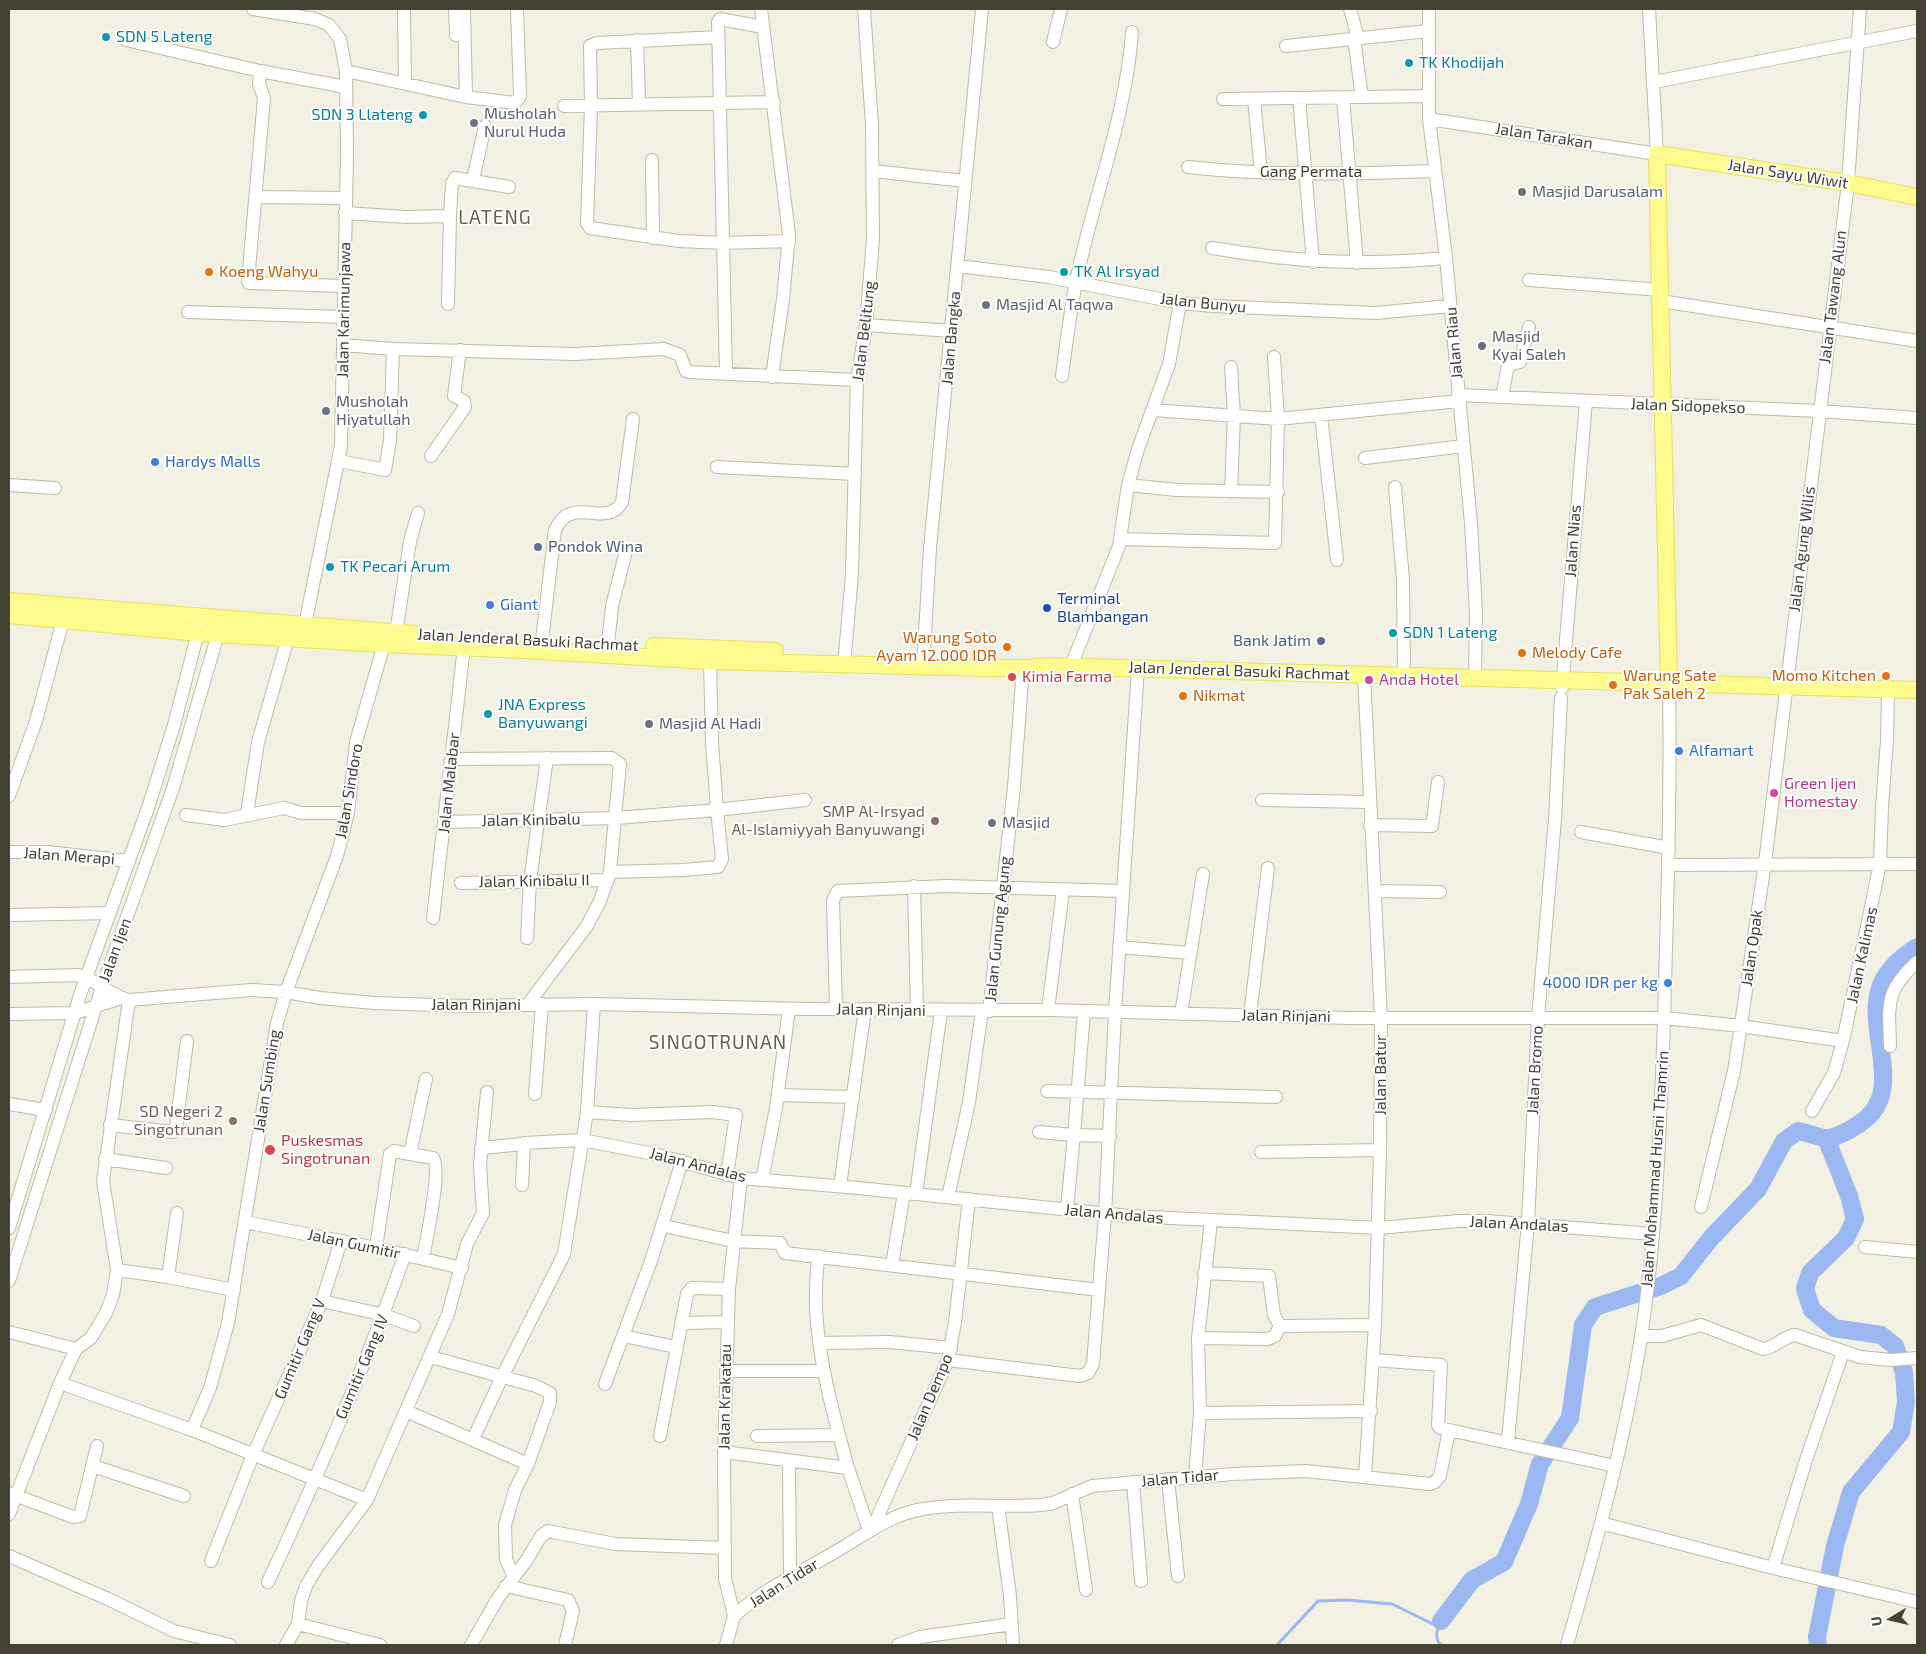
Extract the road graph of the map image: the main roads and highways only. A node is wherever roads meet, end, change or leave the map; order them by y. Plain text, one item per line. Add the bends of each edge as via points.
1 (1917, 196) edge
2 (9, 601) edge
3 (9, 615) edge
4 (200, 625) junction
5 (220, 626) junction
6 (390, 639) junction
7 (589, 648) junction
8 (924, 662) junction
9 (1048, 666) junction
10 (1669, 684) junction
11 (1917, 690) edge

1 - 10 main road, Jalan Sayu Wiwit via 1658,154
2 - 4 main road, Jalan Jenderal Basuki Rachmat
3 - 4 main road, Jalan Jenderal Basuki Rachmat
4 - 5 main road, Jalan Jenderal Basuki Rachmat
5 - 6 main road, Jalan Jenderal Basuki Rachmat via 288,638
5 - 6 main road, Jalan Jenderal Basuki Rachmat via 305,625
6 - 7 main road, Jalan Jenderal Basuki Rachmat via 464,647
6 - 7 main road, Jalan Jenderal Basuki Rachmat via 542,640
7 - 8 main road, Jalan Jenderal Basuki Rachmat via 710,661
7 - 8 main road, Jalan Jenderal Basuki Rachmat via 608,644 846,654
8 - 9 main road, Jalan Jenderal Basuki Rachmat via 1023,668
8 - 9 main road, Jalan Jenderal Basuki Rachmat via 1029,661
9 - 10 main road, Jalan Jenderal Basuki Rachmat via 1475,678 1561,692
10 - 11 main road, Jalan Jenderal Basuki Rachmat

